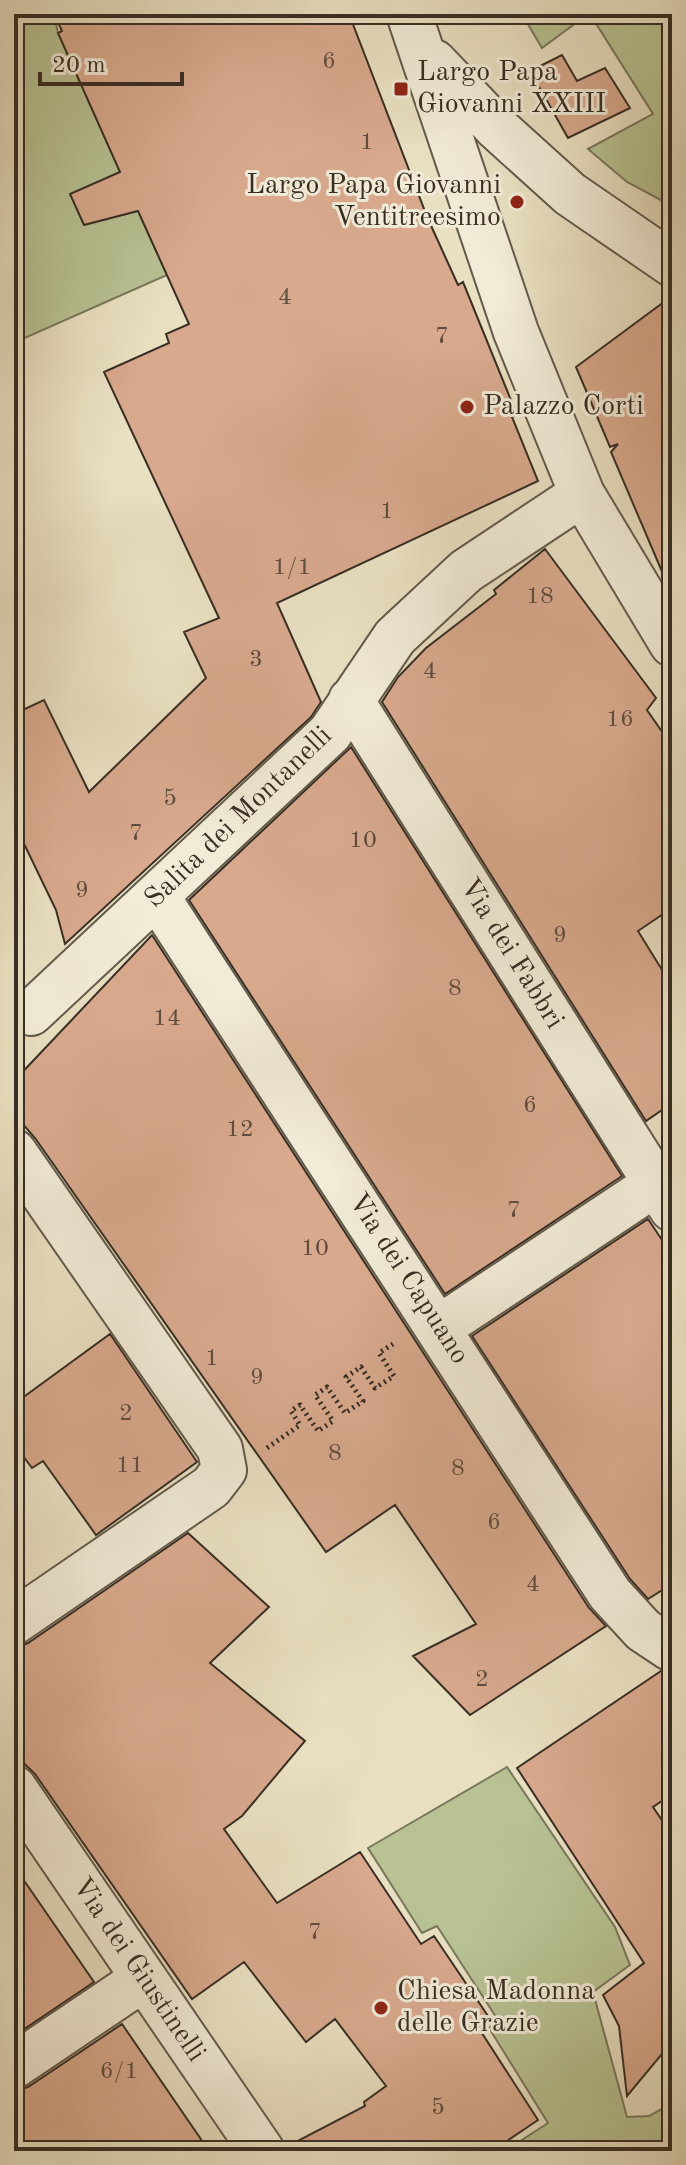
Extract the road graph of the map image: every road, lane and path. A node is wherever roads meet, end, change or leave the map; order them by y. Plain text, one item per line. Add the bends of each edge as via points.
1 (417, 33) edge
2 (657, 255) edge
3 (582, 494) junction
4 (672, 644) edge
5 (351, 700) junction
6 (158, 898) junction
7 (31, 1013) dead end
8 (14, 1152) edge
9 (667, 1189) edge
10 (440, 1327) junction
11 (402, 1353) dead end
12 (243, 1461) junction
13 (14, 1622) edge
14 (671, 1648) edge
15 (14, 1788) edge
16 (143, 1979) junction
17 (14, 2066) edge
18 (262, 2151) edge

1 - 2 street via 497,128 560,185
1 - 3 street via 516,332
3 - 4 street
3 - 5 street, Salita dei Montanelli via 466,571 395,637
5 - 6 street, Salita dei Montanelli via 330,733
5 - 9 street, Via dei Fabbri
6 - 7 street, Salita dei Montanelli
6 - 10 street, Via dei Capuano
8 - 12 street via 220,1449
9 - 10 street
10 - 14 street, Via dei Capuano via 622,1610
11 - 12 path via 395,1343 379,1353 394,1376 375,1388 361,1367 346,1377 363,1401 345,1413 327,1387 315,1395 333,1421 318,1431 300,1405 291,1411 300,1425
12 - 13 street
15 - 16 street, Via dei Giustinelli
16 - 17 street
16 - 18 street, Via dei Giustinelli

